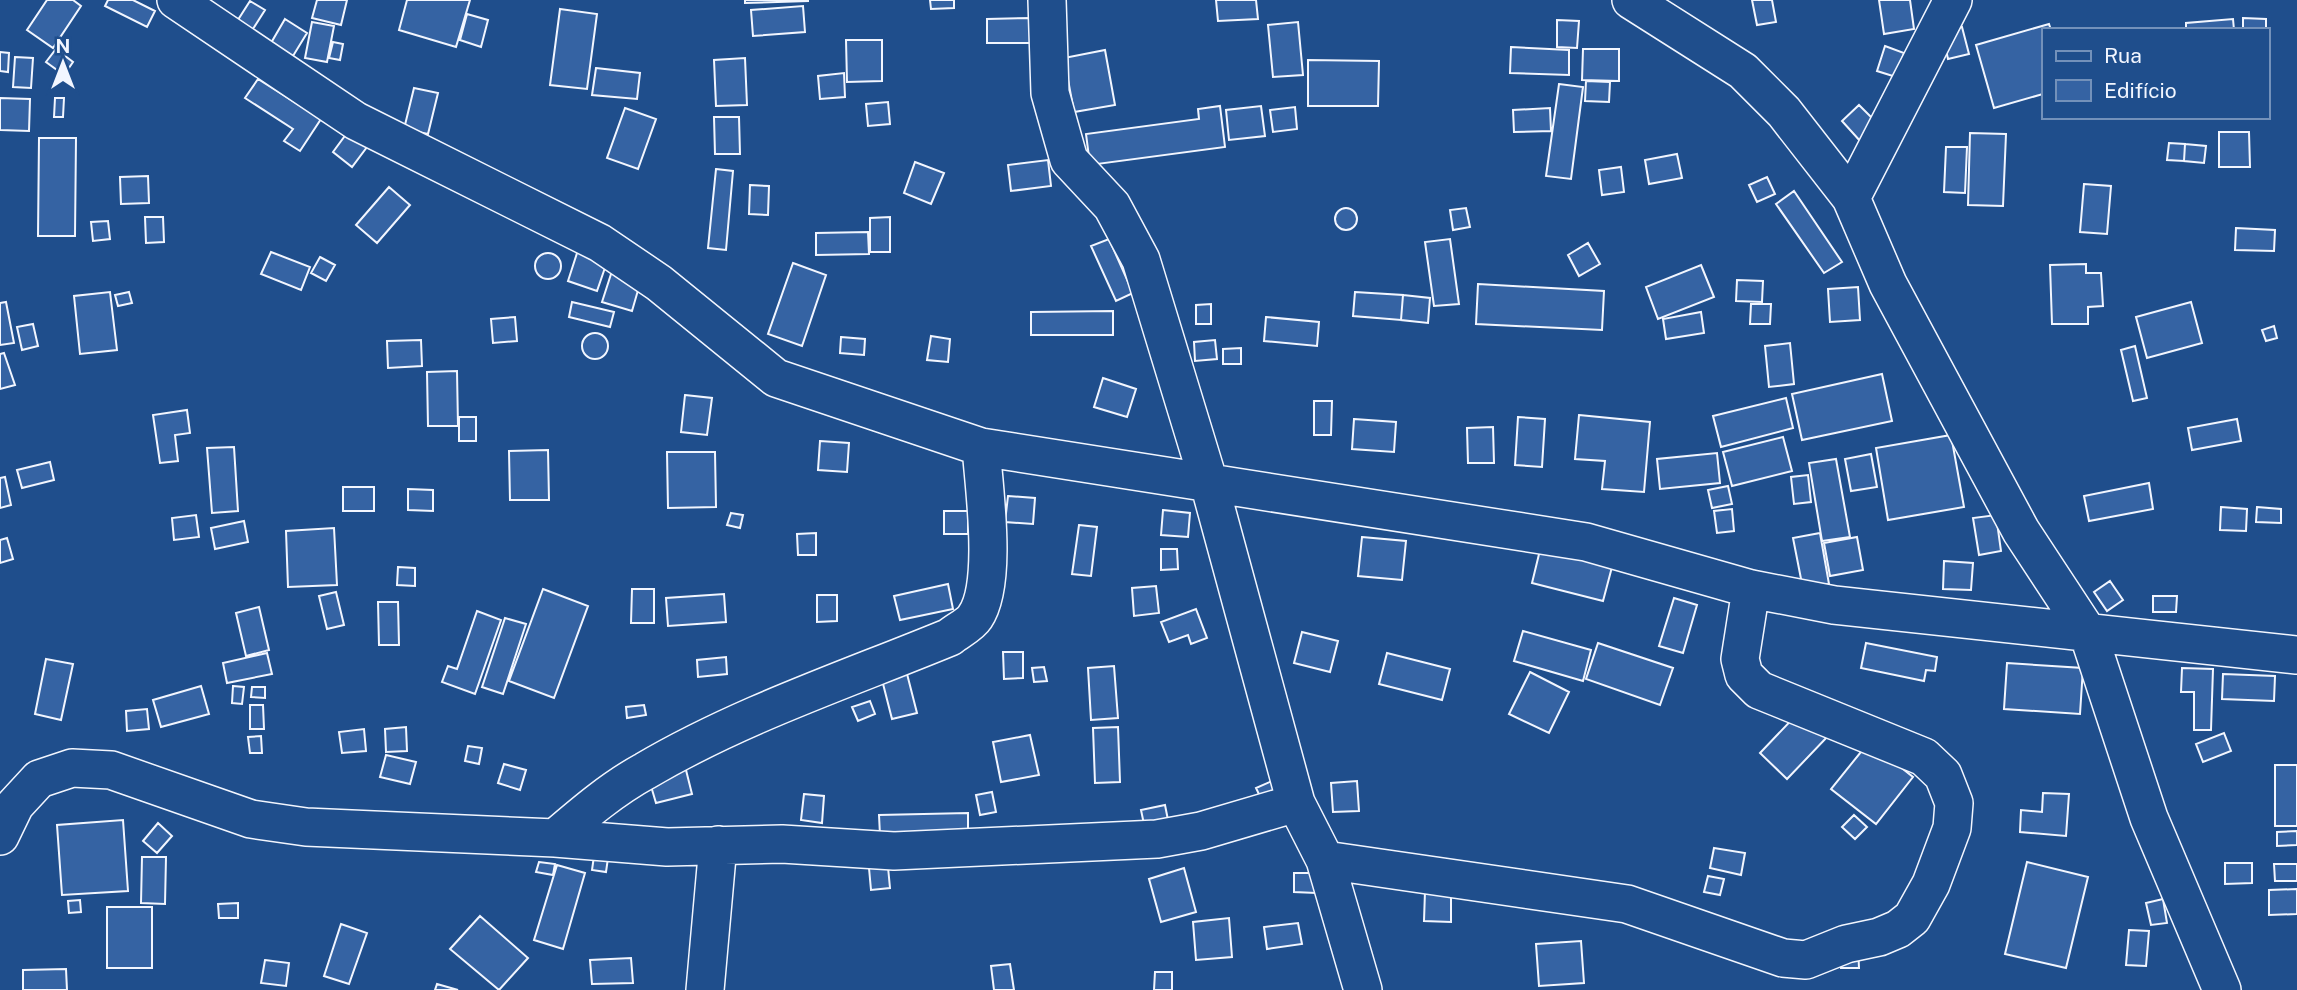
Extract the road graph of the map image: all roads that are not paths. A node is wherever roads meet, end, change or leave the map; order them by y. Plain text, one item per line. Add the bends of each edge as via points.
1 (176, 0) edge
2 (1047, 0) edge
3 (1631, 0) edge
4 (1953, 0) edge
5 (1852, 198) junction
6 (981, 447) junction
7 (1209, 482) junction
8 (1751, 589) junction
9 (2088, 633) junction
10 (2297, 655) edge
11 (1296, 803) junction
12 (0, 836) edge
13 (555, 838) junction
14 (718, 845) junction
15 (1325, 860) junction
16 (705, 990) edge
17 (1363, 990) edge
18 (2222, 990) edge

1 - 6 street via 356,121 600,243 659,283 776,378
2 - 7 street via 1050,93 1069,160 1112,206 1142,260
3 - 5 street via 1743,71 1784,112
4 - 5 street
5 - 9 street via 1888,285 2021,531
6 - 7 street
6 - 13 street via 988,565 975,619 950,637 724,729 655,765
7 - 8 street via 1587,542
7 - 11 street
8 - 9 street via 1834,605
8 - 15 street via 1740,659 1744,675 1759,690 1924,757 1943,775 1954,803 1952,828 1931,884 1912,918 1898,929 1806,960 1783,958 1627,904
9 - 10 street
9 - 18 street via 2150,818
11 - 14 street via 1157,839 894,851
11 - 15 street
12 - 13 street via 15,805 39,779 72,768 111,770 251,819 306,827
13 - 14 street via 667,847
14 - 16 street
15 - 17 street

